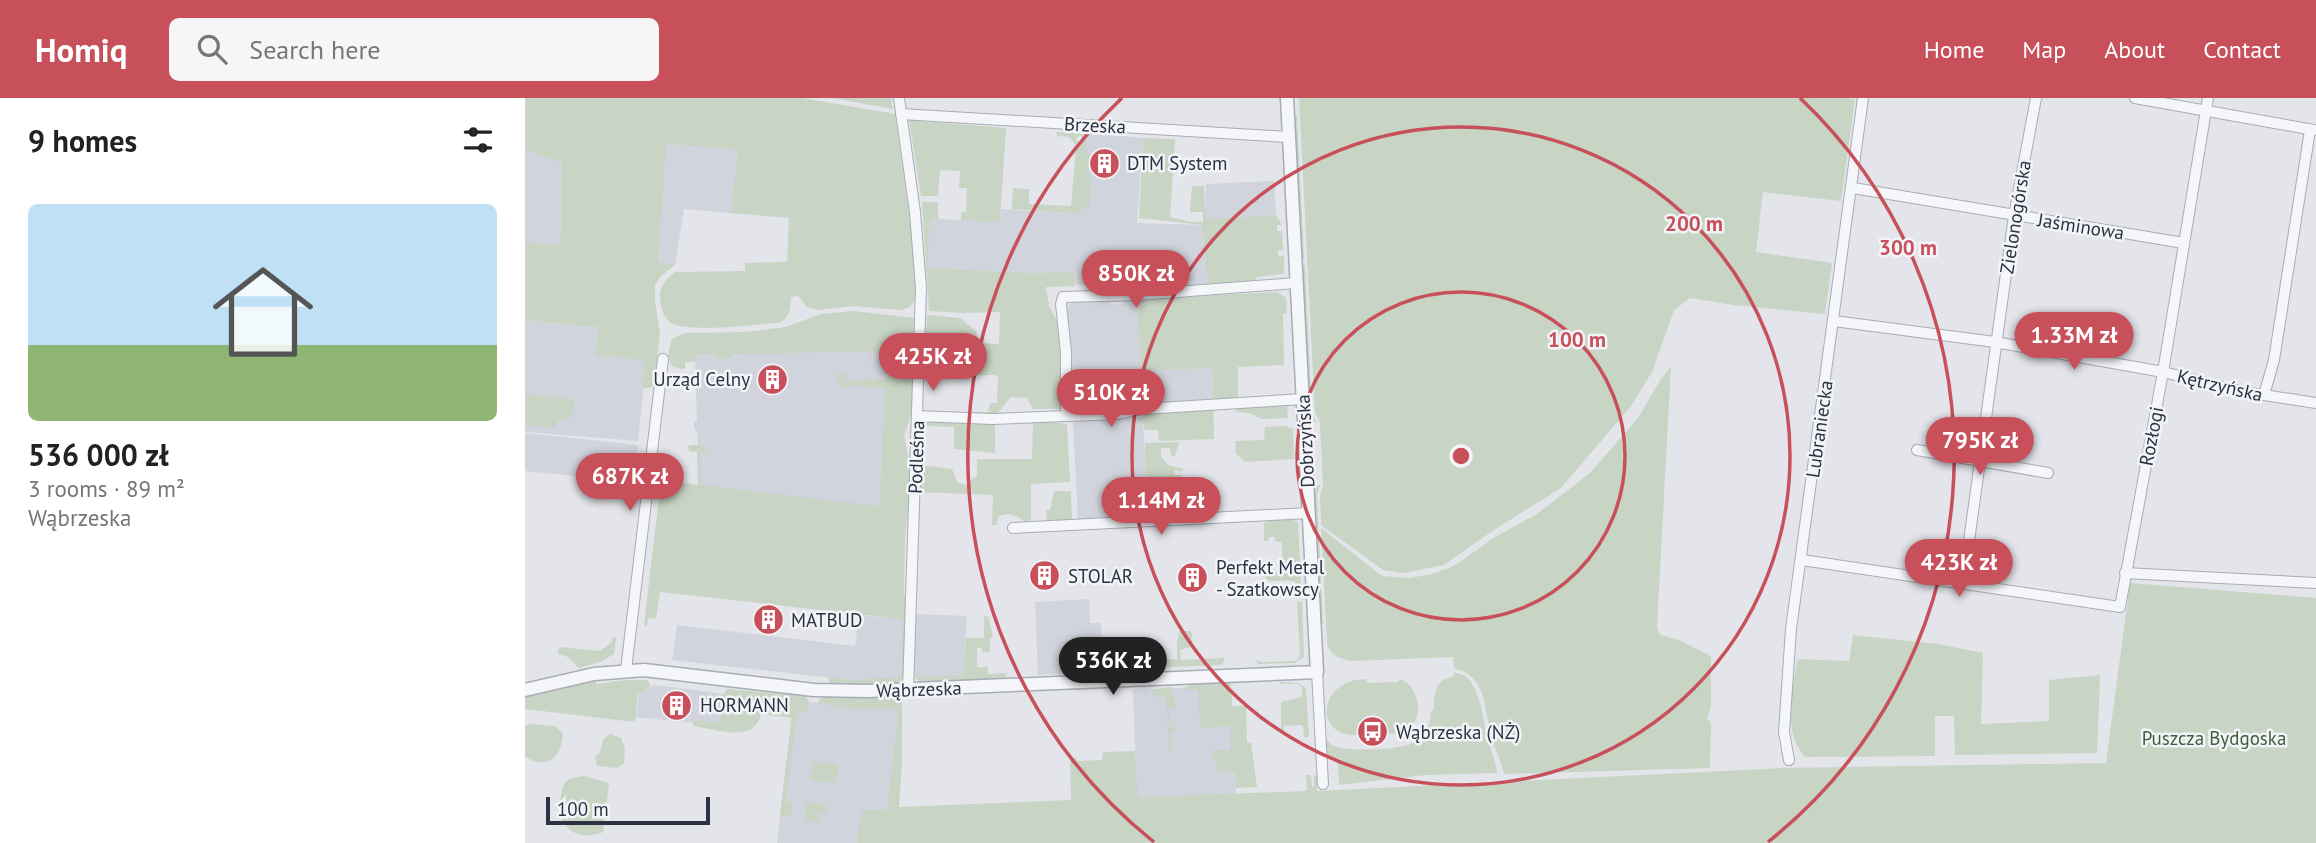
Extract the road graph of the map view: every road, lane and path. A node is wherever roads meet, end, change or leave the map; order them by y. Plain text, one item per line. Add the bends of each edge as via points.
1 (899, 98) edge
2 (1287, 98) edge
3 (1863, 98) edge
4 (2036, 98) edge
5 (2135, 98) edge
6 (2208, 98) edge
7 (2206, 110) junction
8 (901, 114) junction
9 (2313, 130) edge
10 (1289, 137) junction
11 (1853, 188) junction
12 (2014, 216) junction
13 (2184, 243) junction
14 (1296, 283) junction
15 (1834, 321) junction
16 (1996, 342) junction
17 (663, 359) dead end
18 (2163, 372) junction
19 (2264, 395) junction
20 (1303, 399) junction
21 (2316, 404) edge
22 (1066, 415) junction
23 (917, 416) junction
24 (1917, 450) dead end
25 (1980, 461) junction
26 (2048, 472) dead end
27 (1308, 513) junction
28 (1013, 528) dead end
29 (1802, 559) junction
30 (2125, 573) junction
31 (2316, 583) edge
32 (1963, 584) junction
33 (626, 670) junction
34 (1317, 672) junction
35 (525, 690) edge
36 (908, 691) junction
37 (1789, 760) dead end
38 (1323, 784) dead end

1 - 8 street, Podleśna
2 - 10 street, Dobrzyńska
3 - 11 street, Lubraniecka
4 - 12 street, Zielonogórska
5 - 7 street
6 - 7 street, Rozłogi
7 - 9 street
7 - 13 street, Rozłogi
8 - 10 street, Brzeska
8 - 23 street, Podleśna via 921,288
9 - 19 street
10 - 14 street, Dobrzyńska
11 - 12 street, Jaśminowa
11 - 15 street, Lubraniecka
12 - 13 street, Jaśminowa
12 - 16 street, Zielonogórska
13 - 18 street, Rozłogi
14 - 20 street, Dobrzyńska
14 - 22 street via 1063,296
15 - 16 street, Kętrzyńska
15 - 29 street, Lubraniecka
16 - 18 street, Kętrzyńska
16 - 25 street, Zielonogórska
17 - 33 street
18 - 19 street, Kętrzyńska
18 - 30 street, Rozłogi
19 - 21 street, Kętrzyńska
20 - 22 street
20 - 27 street, Dobrzyńska
22 - 23 street via 993,419
23 - 36 street, Podleśna
24 - 25 street
25 - 26 street
25 - 32 street, Zielonogórska
27 - 28 street
27 - 34 street, Dobrzyńska
29 - 32 street
29 - 37 street, Lubraniecka via 1791,629 1784,732
30 - 31 street
30 - 32 street, Rozłogi via 2120,607
33 - 35 street, Wąbrzeska
33 - 36 street, Wąbrzeska via 821,690
34 - 36 street, Wąbrzeska
34 - 38 street, Dobrzyńska

